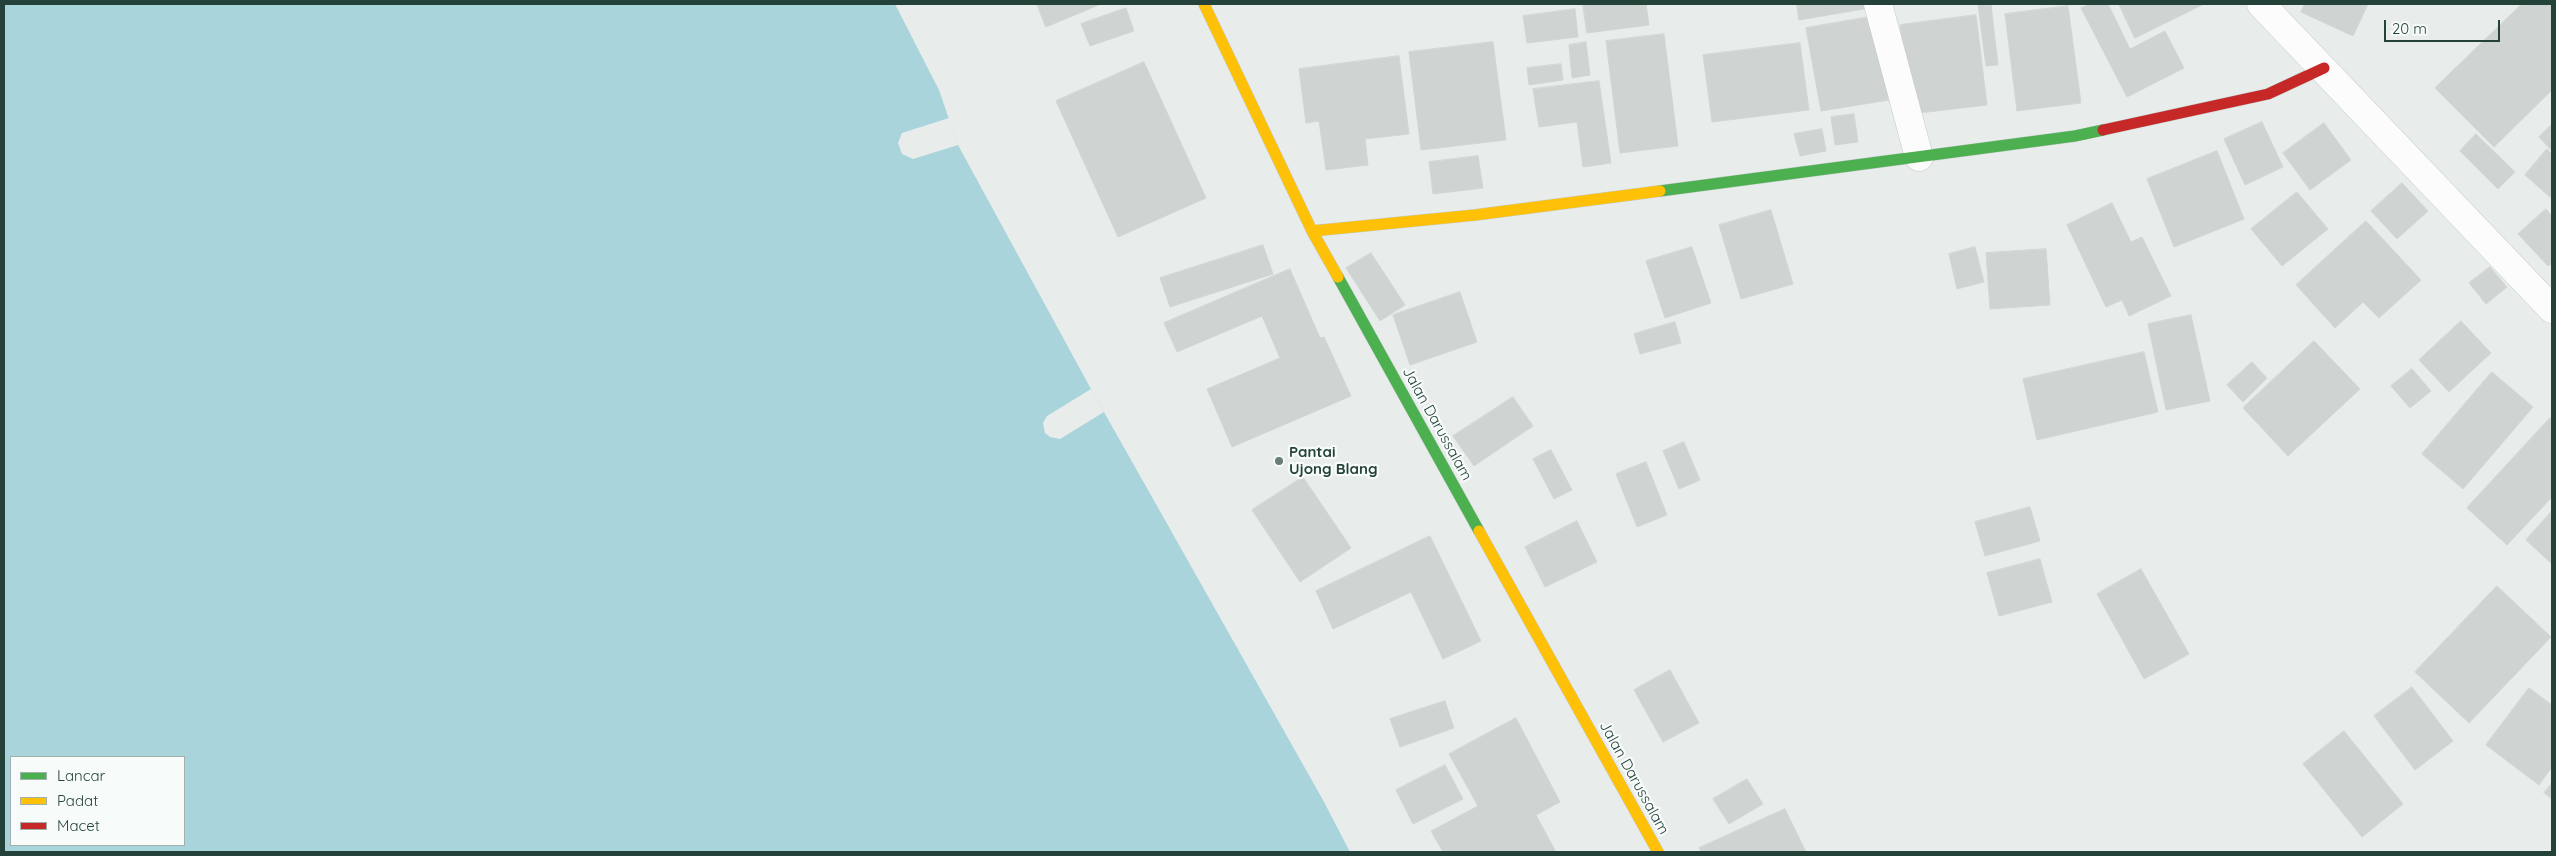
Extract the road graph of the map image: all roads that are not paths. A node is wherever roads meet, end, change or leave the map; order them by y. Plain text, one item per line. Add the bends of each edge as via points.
1 (1204, 4) edge
2 (1878, 4) edge
3 (2261, 4) edge
4 (2324, 68) junction
5 (1919, 157) junction
6 (1312, 231) junction
7 (2552, 309) edge
8 (1658, 852) edge

1 - 6 street, Jalan Darussalam
2 - 5 street
3 - 4 street
4 - 5 street via 2268,94 2075,136
4 - 7 street
5 - 6 street via 1475,216
6 - 8 street, Jalan Darussalam

